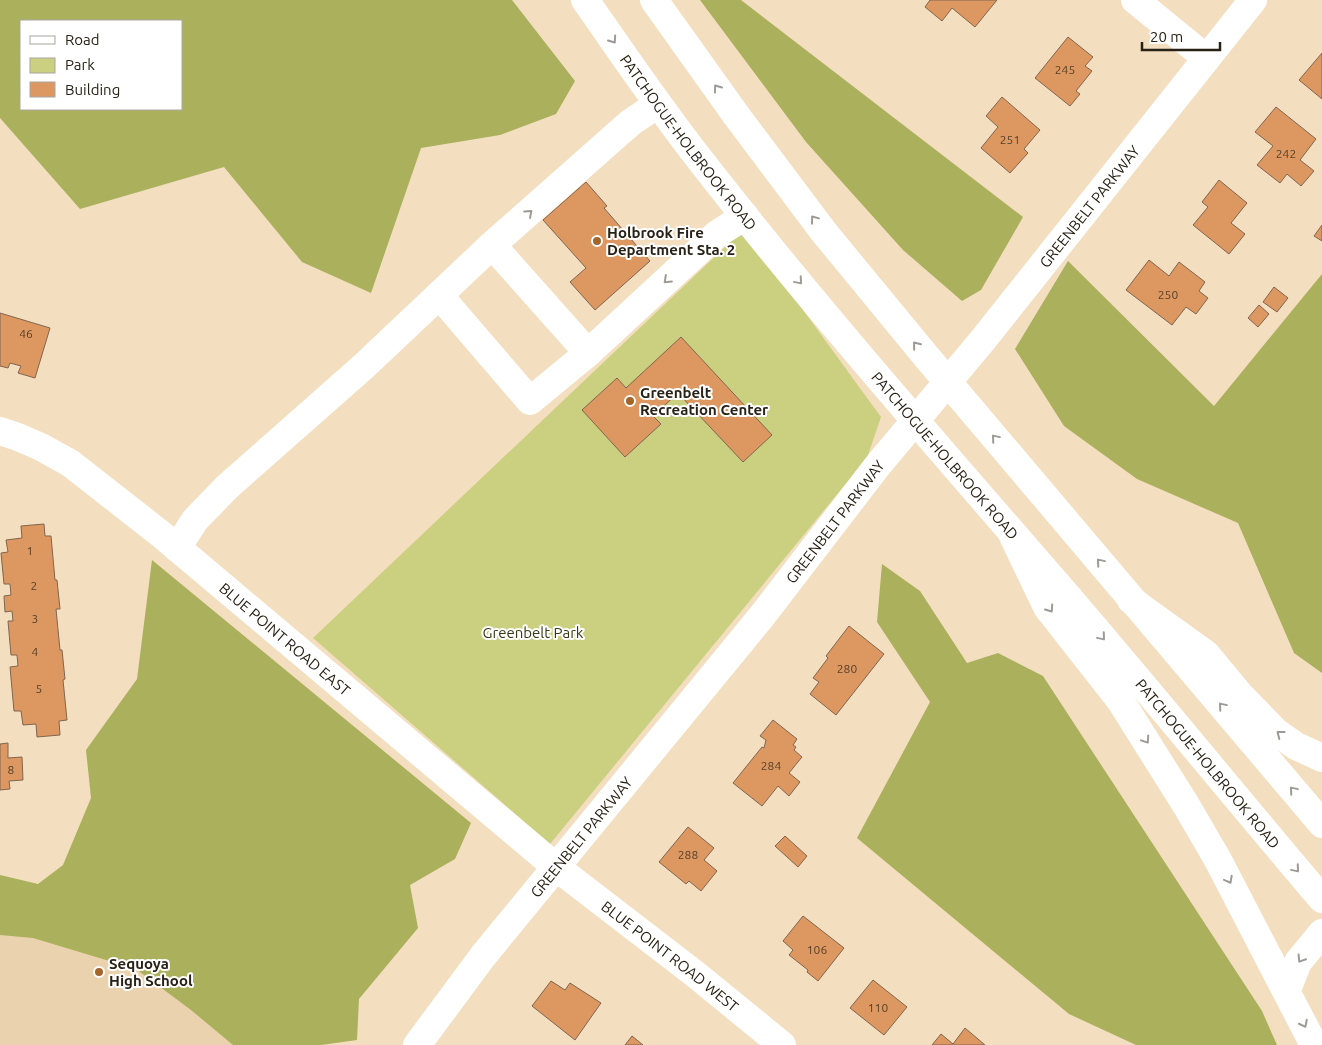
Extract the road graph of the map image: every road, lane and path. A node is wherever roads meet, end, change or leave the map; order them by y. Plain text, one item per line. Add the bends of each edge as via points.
1 (584, 0) edge
2 (654, 0) edge
3 (1134, 0) edge
4 (1253, 0) edge
5 (1206, 58) junction
6 (658, 104) junction
7 (745, 216) junction
8 (492, 245) junction
9 (439, 295) junction
10 (588, 353) junction
11 (948, 382) junction
12 (916, 420) junction
13 (0, 431) edge
14 (1012, 534) junction
15 (177, 548) junction
16 (1131, 600) junction
17 (1322, 758) edge
18 (1322, 824) edge
19 (556, 867) junction
20 (1322, 899) edge
21 (1322, 933) edge
22 (1287, 990) junction
23 (417, 1045) edge
24 (782, 1045) edge
25 (1314, 1045) edge

1 -> 6 main road, PATCHOGUE-HOLBROOK ROAD
11 -> 2 main road via 823,230
3 - 5 main road
4 - 5 main road, GREENBELT PARKWAY
5 - 11 main road, GREENBELT PARKWAY
6 - 7 main road, PATCHOGUE-HOLBROOK ROAD
8 -> 6 main road via 630,123
7 -> 10 main road via 717,234
7 -> 12 main road, PATCHOGUE-HOLBROOK ROAD
8 - 9 main road
8 - 10 main road
9 - 10 main road via 530,401
9 - 15 main road via 227,487 195,520
11 - 12 main road, GREENBELT PARKWAY
16 -> 11 main road
12 - 14 main road, PATCHOGUE-HOLBROOK ROAD
12 - 19 main road, GREENBELT PARKWAY via 762,616
13 - 15 main road, BLUE POINT ROAD EAST via 18,436 70,463
14 -> 20 main road, PATCHOGUE-HOLBROOK ROAD
14 -> 22 main road via 1047,607 1120,700 1182,796
15 - 19 main road, BLUE POINT ROAD EAST
17 -> 16 main road via 1276,732 1206,654
18 -> 16 main road
19 - 23 main road, GREENBELT PARKWAY via 483,956
19 - 24 main road, BLUE POINT ROAD WEST
21 -> 22 main road via 1298,962
22 -> 25 main road

